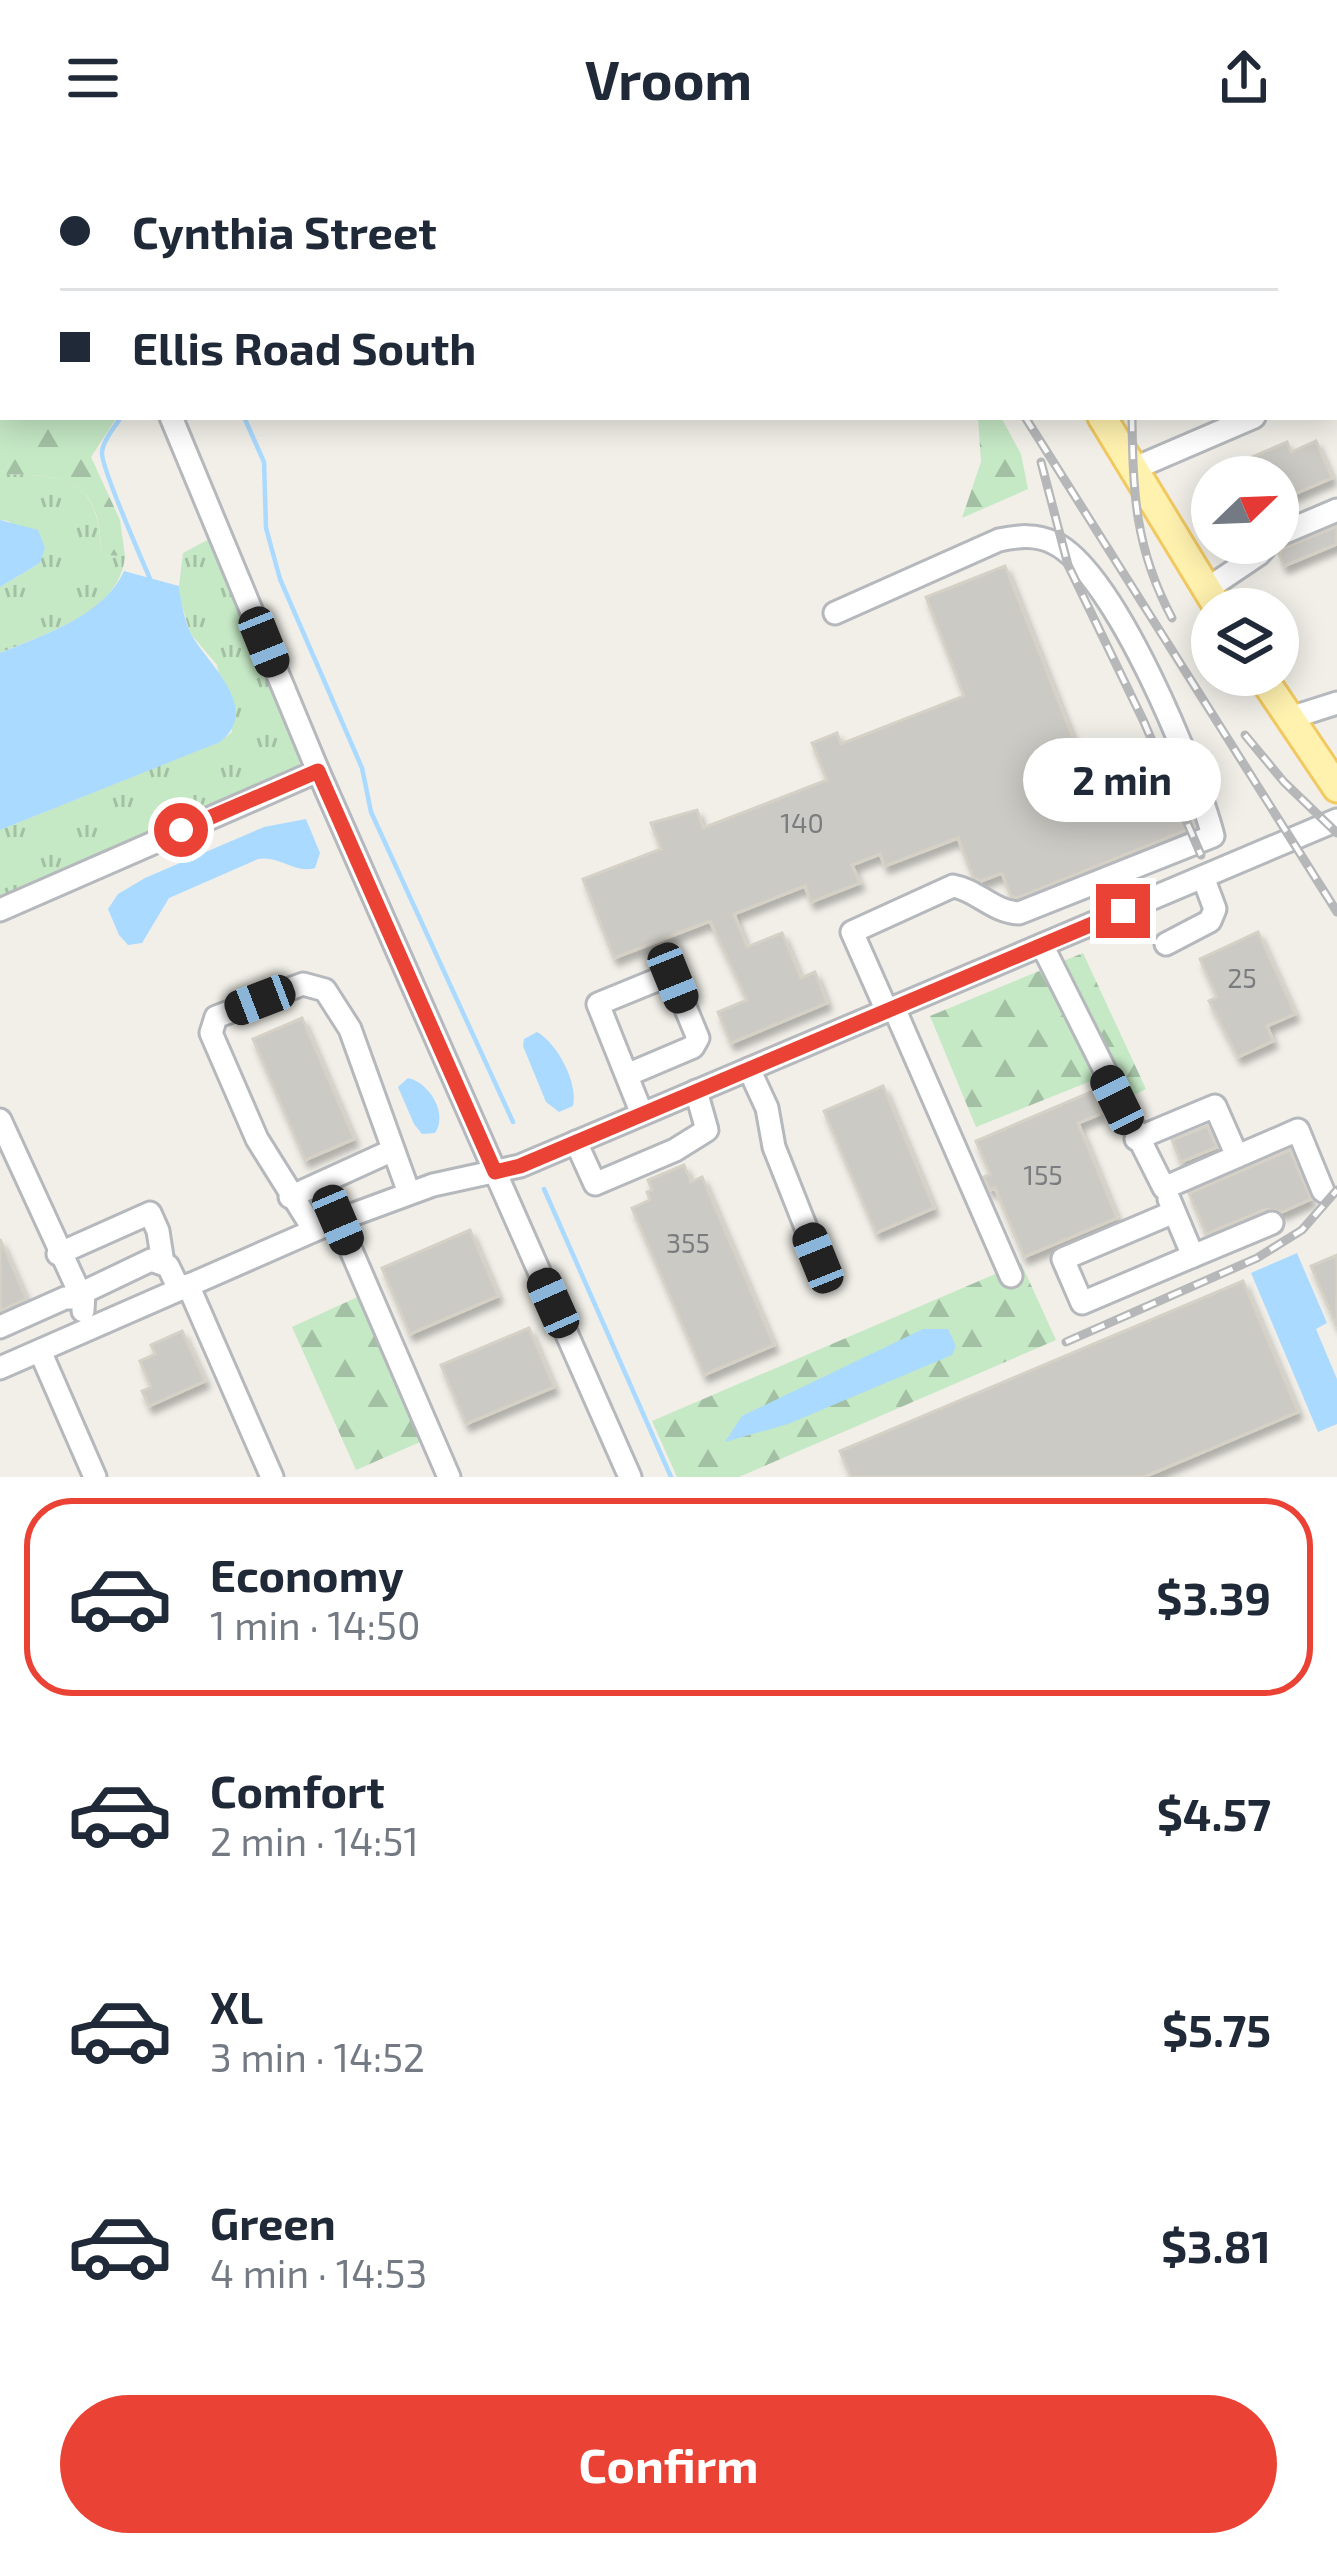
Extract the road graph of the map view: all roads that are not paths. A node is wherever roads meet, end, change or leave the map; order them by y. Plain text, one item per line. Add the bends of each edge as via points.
1 (1104, 420) edge
2 (1247, 420) edge
3 (173, 422) edge
4 (1133, 469) junction
5 (1337, 511) edge
6 (1299, 526) edge
7 (1249, 564) edge
8 (1206, 588) edge
9 (1224, 588) edge
10 (835, 613) dead end
11 (1275, 696) edge
12 (1337, 703) edge
13 (1290, 718) junction
14 (318, 771) junction
15 (1334, 779) edge
16 (1337, 820) edge
17 (1203, 878) junction
18 (0, 910) edge
19 (1166, 944) dead end
20 (1042, 945) junction
21 (891, 1010) junction
22 (749, 1069) junction
23 (627, 1075) junction
24 (696, 1091) junction
25 (642, 1114) junction
26 (0, 1120) edge
27 (1136, 1139) junction
28 (576, 1142) junction
29 (391, 1151) junction
30 (1237, 1156) junction
31 (495, 1172) junction
32 (1164, 1188) junction
33 (1323, 1191) dead end
34 (409, 1193) junction
35 (290, 1197) junction
36 (1174, 1212) junction
37 (338, 1220) junction
38 (1272, 1223) dead end
39 (314, 1230) junction
40 (58, 1253) junction
41 (1193, 1256) junction
42 (818, 1258) dead end
43 (164, 1263) junction
44 (1011, 1276) dead end
45 (183, 1287) junction
46 (82, 1298) junction
47 (0, 1327) edge
48 (90, 1328) junction
49 (40, 1351) junction
50 (0, 1368) edge
51 (94, 1477) edge
52 (272, 1477) edge
53 (449, 1477) edge
54 (631, 1477) edge

1 - 4 main road
2 - 4 street
3 - 14 street
4 - 8 main road
5 - 6 street
7 - 9 street
10 - 21 street via 999,540 1054,543 1094,578 1127,634 1213,836 1019,913 953,886 852,932
11 - 13 main road
12 - 13 street
13 - 15 main road
14 - 18 street
14 - 31 street
16 - 17 street
17 - 19 street via 1215,909 1210,921
17 - 20 street
20 - 21 street
20 - 27 street
21 - 22 street
21 - 44 street
22 - 24 street
22 - 42 street
23 - 23 street via 598,1004 673,978 698,1038
23 - 25 street
24 - 25 street
24 - 28 street via 707,1130 675,1150 595,1184
25 - 28 street
26 - 40 street
27 - 30 street via 1215,1106
27 - 32 street
28 - 31 street
29 - 34 street
29 - 35 street
29 - 35 street via 373,1086 326,989 303,983 216,1017 211,1033
30 - 32 street
30 - 33 street via 1298,1130
31 - 34 street
31 - 54 street
32 - 36 street
34 - 37 street
35 - 39 street
36 - 41 street
36 - 41 street via 1063,1259 1082,1303
37 - 39 street
37 - 53 street
38 - 41 street
39 - 45 street
40 - 43 street via 150,1213
40 - 46 street
43 - 45 street
43 - 46 street via 151,1260
45 - 48 street
45 - 52 street
46 - 47 street
46 - 48 street
48 - 49 street
49 - 50 street
49 - 51 street

